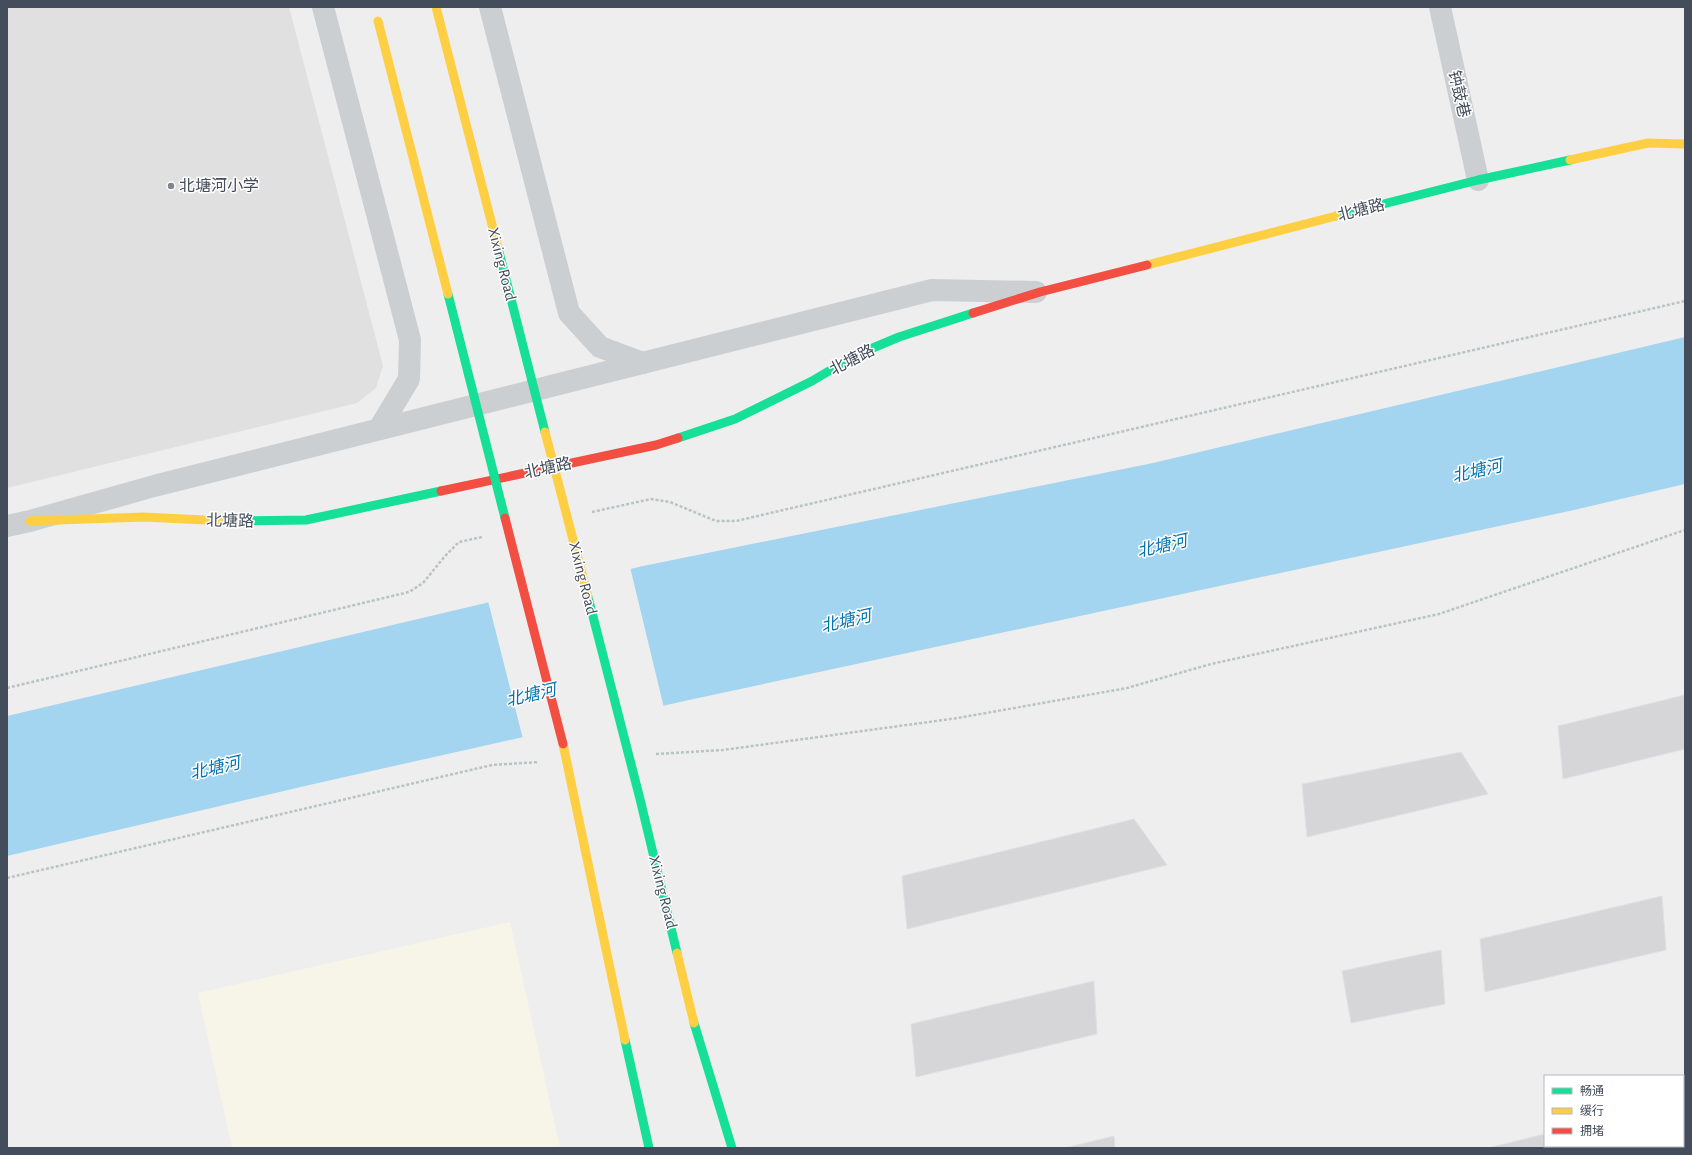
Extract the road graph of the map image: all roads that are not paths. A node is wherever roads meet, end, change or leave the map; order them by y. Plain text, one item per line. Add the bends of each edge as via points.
1 (323, 7) edge
2 (436, 7) edge
3 (490, 7) edge
4 (1440, 7) edge
5 (377, 18) dead end
6 (1685, 144) edge
7 (1478, 180) junction
8 (1040, 292) junction
9 (643, 363) junction
10 (380, 429) junction
11 (30, 521) junction
12 (7, 526) edge
13 (649, 1148) edge
14 (732, 1148) edge

1 - 10 street via 410,340 409,379
2 - 14 main road, Xixing Road, bridge via 640,799 694,1023
3 - 9 street via 568,313 600,347
4 - 7 street, 钟鼓巷
5 - 13 main road, bridge via 569,768
6 - 7 main road, 北塘路 via 1648,143
7 - 8 main road, 北塘路
8 - 9 street, 北塘路 via 932,290
8 - 11 main road, 北塘路 via 899,337 856,355 812,381 735,419 656,445 306,520 239,522 144,517
9 - 10 street, 北塘路
10 - 11 street, 北塘路 via 154,486
11 - 12 street, 北塘路

